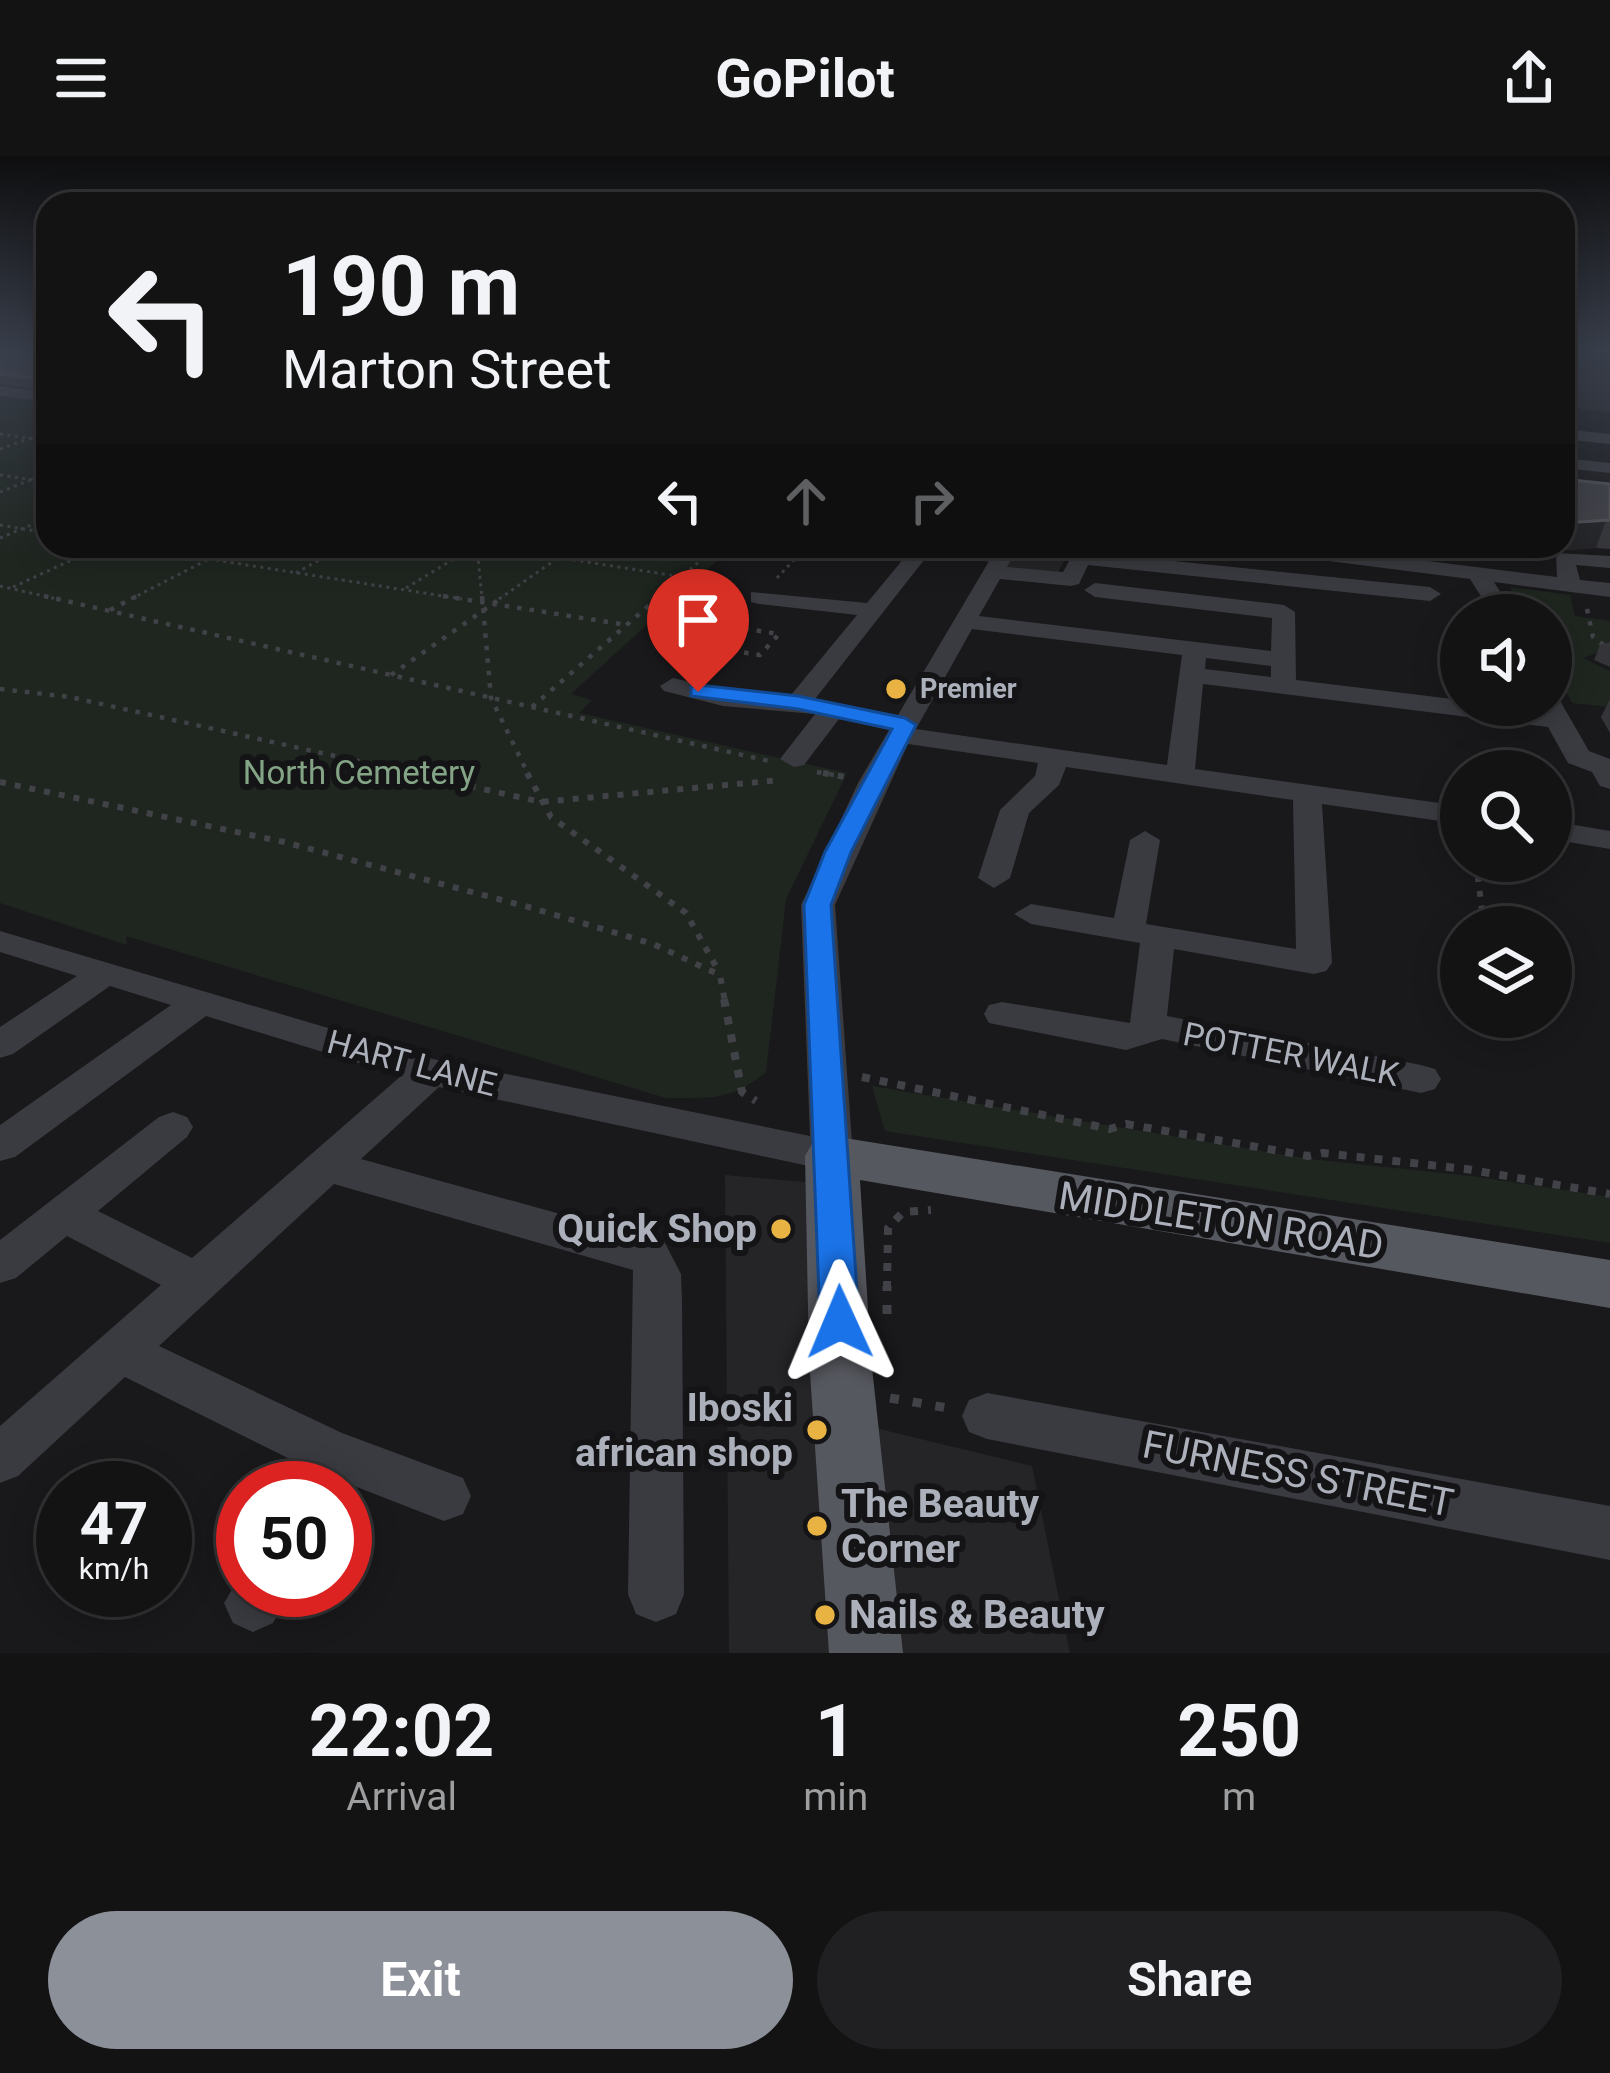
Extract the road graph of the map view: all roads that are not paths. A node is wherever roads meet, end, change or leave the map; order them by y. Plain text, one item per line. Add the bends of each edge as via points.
1 (1575, 435) edge
2 (1610, 439) edge
3 (1575, 464) edge
4 (1610, 468) edge
5 (1575, 480) edge
6 (1610, 484) edge
7 (915, 558) edge
8 (1000, 558) edge
9 (1404, 558) edge
10 (1452, 558) edge
11 (1495, 558) edge
12 (1564, 558) edge
13 (1573, 558) edge
14 (1610, 562) edge
15 (1453, 570) junction
16 (991, 572) junction
17 (1480, 578) dead end
18 (1085, 584) junction
19 (1610, 590) edge
20 (1430, 594) dead end
21 (1490, 594) edge
22 (1583, 596) edge
23 (759, 597) dead end
24 (873, 610) junction
25 (962, 621) junction
26 (1194, 662) junction
27 (1282, 673) junction
28 (673, 686) dead end
29 (1440, 696) edge
30 (798, 703) junction
31 (832, 710) junction
32 (1561, 726) edge
33 (902, 730) junction
34 (1054, 756) junction
35 (796, 770) road end
36 (1608, 772) edge
37 (1180, 774) junction
38 (1307, 793) junction
39 (1440, 812) edge
40 (1572, 834) edge
41 (1145, 840) dead end
42 (1610, 840) edge
43 (994, 878) dead end
44 (1031, 914) dead end
45 (1143, 934) junction
46 (0, 941) edge
47 (104, 974) junction
48 (199, 1003) junction
49 (1002, 1014) dead end
50 (1154, 1029) junction
51 (0, 1045) edge
52 (431, 1072) junction
53 (1421, 1079) dead end
54 (173, 1127) dead end
55 (0, 1146) edge
56 (832, 1156) junction
57 (327, 1166) junction
58 (66, 1215) junction
59 (0, 1264) edge
60 (197, 1282) junction
61 (1610, 1284) edge
62 (120, 1351) junction
63 (986, 1416) road end
64 (0, 1459) edge
65 (322, 1461) edge
66 (372, 1482) edge
67 (443, 1496) dead end
68 (1610, 1533) edge
69 (656, 1594) dead end
70 (866, 1653) edge

1 - 2 street
3 - 4 street
5 - 6 street
7 - 24 street
8 - 16 street
9 - 15 street
10 - 15 street
11 - 22 street via 1497,568
12 - 22 street
13 - 14 street
15 - 22 street
16 - 18 street
16 - 25 street
17 - 21 street
18 - 20 street via 1085,558
18 - 27 street via 1200,602 1284,603
19 - 22 street
23 - 24 street
24 - 30 street
25 - 26 street
25 - 33 street
26 - 27 street
26 - 37 street
27 - 29 street
28 - 30 street
30 - 31 street
31 - 33 street
31 - 35 street
32 - 36 street via 1578,758
33 - 34 street
33 - 56 street via 818,905
34 - 37 street
34 - 43 street via 1048,778 1015,810
37 - 38 street
38 - 39 street
38 - 45 street via 1314,964
40 - 42 street
41 - 45 street, POTTER WALK
44 - 45 street
45 - 50 street, POTTER WALK
46 - 47 street, HART LANE
47 - 48 street, HART LANE
47 - 51 street
48 - 52 street, HART LANE
48 - 55 street
49 - 50 street via 1126,1037
50 - 53 street, POTTER WALK
52 - 56 street, HART LANE
52 - 57 street
54 - 58 street
56 - 61 main road, MIDDLETON ROAD
56 - 70 main road
57 - 60 street
57 - 69 street via 649,1256 659,1300
58 - 59 street
58 - 60 street
60 - 62 street
62 - 64 street
62 - 65 street
63 - 68 street, FURNESS STREET
66 - 67 street

